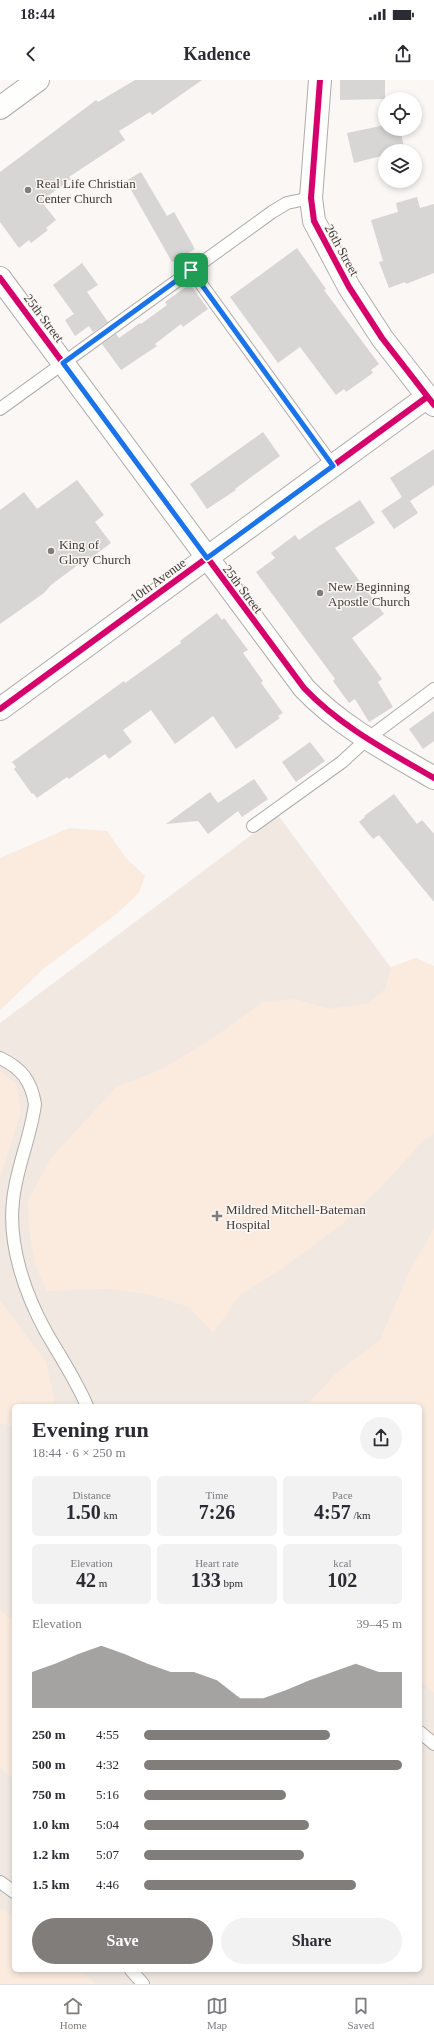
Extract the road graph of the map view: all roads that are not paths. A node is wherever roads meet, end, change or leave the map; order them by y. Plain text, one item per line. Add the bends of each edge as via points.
1 (38, 80) edge
2 (320, 80) edge
3 (0, 108) edge
4 (306, 199) junction
5 (191, 270) junction
6 (0, 278) edge
7 (63, 363) junction
8 (430, 401) edge
9 (0, 409) edge
10 (333, 466) junction
11 (207, 558) junction
12 (434, 689) edge
13 (0, 710) edge
14 (367, 739) junction
15 (434, 778) edge
16 (253, 826) dead end
17 (0, 1058) edge
18 (86, 1404) edge
19 (422, 1734) edge
20 (434, 1744) edge
21 (0, 1882) edge
22 (12, 1891) edge
23 (133, 1972) edge
24 (143, 1984) edge

1 - 3 street
2 - 4 street, 26th Street
4 - 5 lane via 287,204 272,212
4 - 8 street, 26th Street via 318,232 350,287 382,338
5 - 7 lane
5 - 10 lane
6 - 7 street, 25th Street
7 - 9 lane
7 - 11 street, 25th Street
8 - 10 street, 10th Avenue
10 - 11 street, 10th Avenue
11 - 13 street, 10th Avenue
11 - 14 street, 25th Street via 304,688 327,710
12 - 14 lane
14 - 15 street, 25th Street
14 - 16 lane via 342,762
17 - 18 lane via 23,1072 33,1092 35,1104 13,1201 14,1238 19,1263 34,1307
19 - 20 lane
21 - 22 lane
23 - 24 lane

